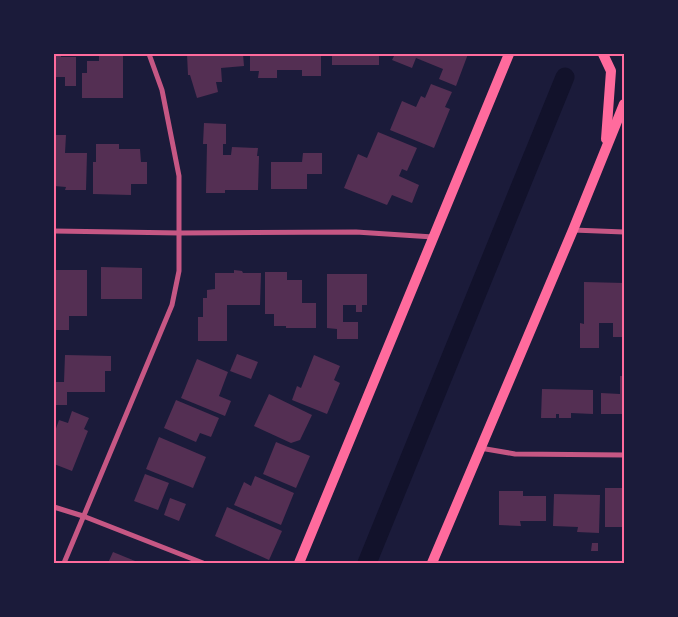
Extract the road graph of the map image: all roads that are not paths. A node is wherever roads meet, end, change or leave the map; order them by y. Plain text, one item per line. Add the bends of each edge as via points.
1 (149, 54) edge
2 (603, 54) edge
3 (510, 55) edge
4 (624, 104) edge
5 (606, 148) junction
6 (573, 230) junction
7 (54, 232) edge
8 (624, 232) edge
9 (180, 233) junction
10 (434, 237) junction
11 (480, 448) junction
12 (624, 455) edge
13 (54, 506) edge
14 (84, 516) junction
15 (64, 563) edge
16 (203, 563) edge
17 (299, 563) edge
18 (432, 563) edge

1 - 9 street via 162,90 179,176
2 - 5 main road via 611,71
3 - 10 main road
4 - 5 main road
5 - 6 main road
6 - 8 street
6 - 11 main road
7 - 9 street
9 - 10 street via 356,232
9 - 14 street via 179,271 172,305
10 - 17 main road
11 - 12 street via 515,454
11 - 18 main road
13 - 14 street
14 - 15 street
14 - 16 street

